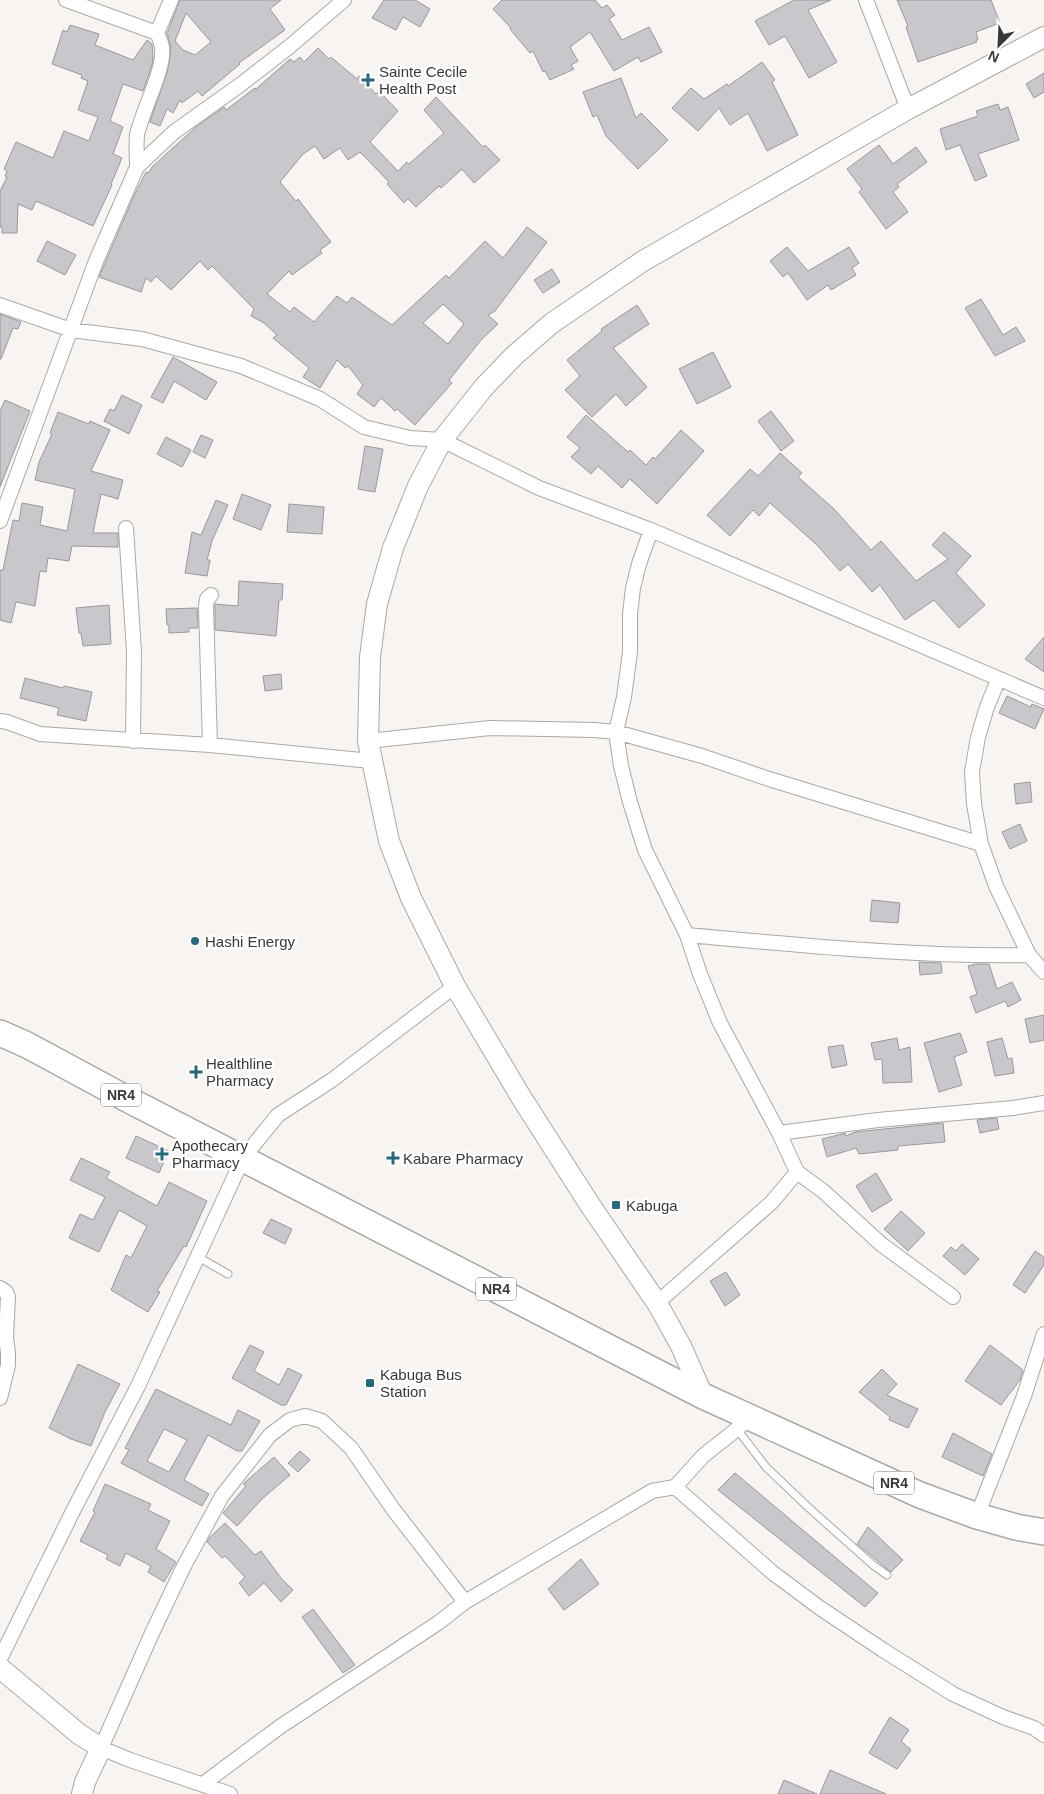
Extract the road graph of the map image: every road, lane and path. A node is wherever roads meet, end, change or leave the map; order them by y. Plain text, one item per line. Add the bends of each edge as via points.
1 (66, 0) edge
2 (171, 0) edge
3 (344, 0) edge
4 (866, 0) edge
5 (157, 33) junction
6 (1044, 37) edge
7 (908, 109) junction
8 (137, 167) junction
9 (0, 306) edge
10 (71, 330) junction
11 (442, 440) junction
12 (0, 521) edge
13 (126, 528) dead end
14 (651, 530) junction
15 (212, 595) dead end
16 (998, 680) junction
17 (1044, 698) edge
18 (0, 721) edge
19 (616, 732) junction
20 (133, 741) junction
21 (368, 741) junction
22 (210, 745) junction
23 (372, 761) junction
24 (981, 844) junction
25 (687, 935) junction
26 (1029, 955) junction
27 (1044, 972) edge
28 (454, 986) junction
29 (0, 1033) edge
30 (1044, 1103) edge
31 (779, 1133) junction
32 (243, 1158) junction
33 (797, 1172) junction
34 (198, 1257) junction
35 (228, 1274) dead end
36 (0, 1288) edge
37 (953, 1297) dead end
38 (657, 1303) junction
39 (1044, 1334) edge
40 (703, 1396) junction
41 (0, 1398) edge
42 (743, 1423) junction
43 (675, 1487) junction
44 (977, 1516) junction
45 (1044, 1532) edge
46 (887, 1575) dead end
47 (466, 1602) junction
48 (0, 1659) edge
49 (0, 1668) edge
50 (1044, 1735) edge
51 (101, 1748) junction
52 (204, 1784) junction
53 (82, 1794) edge
54 (230, 1794) edge

1 - 5 street
2 - 5 street
3 - 8 street via 240,85 174,132
4 - 7 street
5 - 8 street via 163,50 137,137
6 - 7 street
7 - 11 street via 643,261 552,322 484,387
8 - 10 street via 96,261
9 - 10 street
10 - 11 street via 142,339 241,366 320,399 364,427 410,438
10 - 12 street
11 - 14 street via 539,488
11 - 21 street via 418,486 393,548 377,604 370,658
13 - 20 street via 134,652
14 - 16 street
14 - 19 street via 633,588 630,652
15 - 22 street via 206,606
16 - 17 street
16 - 24 street via 978,737 972,772
18 - 20 street via 40,734
19 - 21 street via 490,728
19 - 24 street
19 - 25 street via 620,766 645,850
20 - 22 street
21 - 23 street
22 - 23 street
23 - 28 street via 389,840 411,898
24 - 26 street via 1007,912
25 - 26 street via 904,954
25 - 31 street via 720,1023
26 - 27 street
28 - 32 street via 332,1080 278,1114
28 - 38 street via 569,1171
29 - 32 highway, NR4
30 - 31 street
31 - 33 street
32 - 34 street
32 - 40 highway, NR4
33 - 37 street via 823,1190 881,1244
33 - 38 street via 772,1202
34 - 35 lane
34 - 48 street via 138,1386
36 - 41 street via 8,1297 8,1365
38 - 40 street
39 - 44 street via 1024,1396
40 - 42 highway, NR4
42 - 43 street via 703,1456
42 - 44 highway, NR4
42 - 46 lane via 766,1467
43 - 47 street via 652,1491 562,1539
43 - 50 street via 773,1573 867,1640 953,1694
44 - 45 highway, NR4
47 - 51 street via 393,1509 351,1448 322,1421 305,1416 290,1420 270,1435 222,1496 160,1615
47 - 52 street via 281,1726
49 - 51 street via 79,1734
51 - 52 street
51 - 53 street
52 - 54 street

